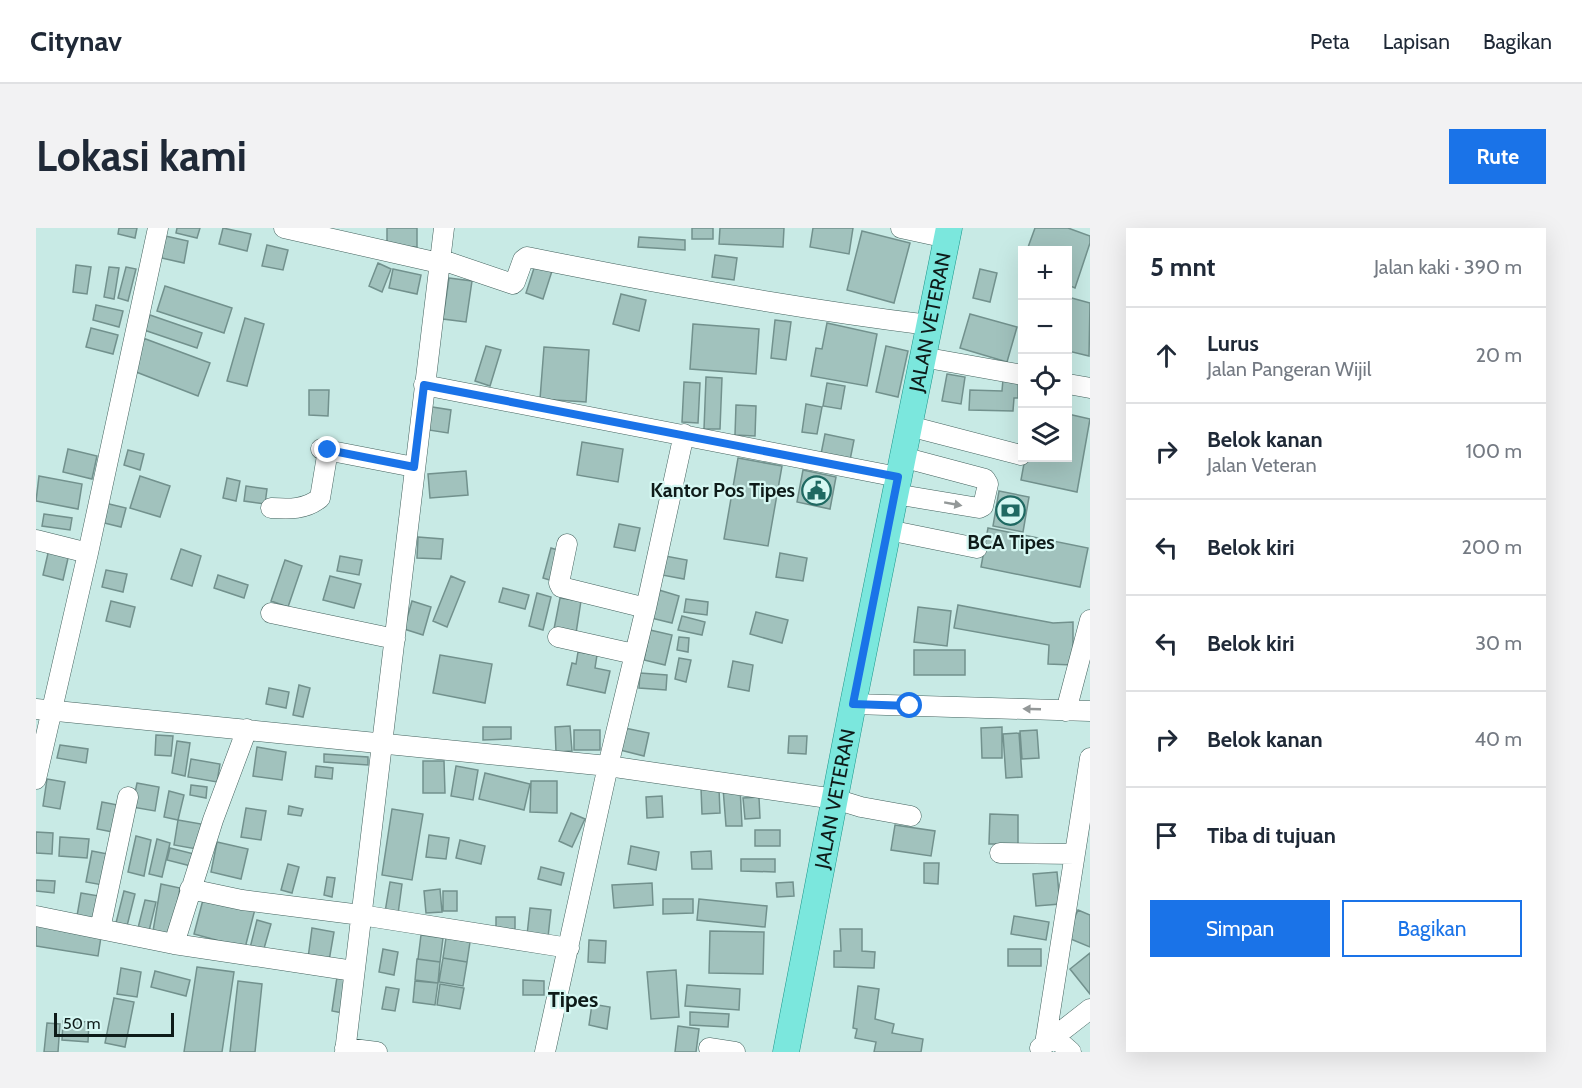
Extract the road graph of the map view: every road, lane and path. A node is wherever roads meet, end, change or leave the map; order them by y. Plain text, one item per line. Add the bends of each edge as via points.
1 (158, 228) edge
2 (284, 228) edge
3 (444, 228) edge
4 (901, 228) edge
5 (948, 233) edge
6 (439, 261) junction
7 (929, 325) junction
8 (922, 357) junction
9 (1018, 374) edge
10 (424, 385) junction
11 (1072, 385) edge
12 (1090, 388) edge
13 (909, 426) junction
14 (684, 434) junction
15 (1018, 454) edge
16 (414, 467) junction
17 (898, 476) junction
18 (271, 508) dead end
19 (888, 530) junction
20 (36, 540) edge
21 (567, 544) dead end
22 (977, 548) dead end
23 (88, 553) junction
24 (646, 608) junction
25 (271, 613) dead end
26 (1090, 620) edge
27 (558, 637) dead end
28 (395, 639) junction
29 (634, 654) junction
30 (853, 704) junction
31 (44, 710) edge
32 (1066, 711) junction
33 (1090, 711) edge
34 (247, 729) junction
35 (382, 743) junction
36 (1090, 759) edge
37 (608, 766) junction
38 (36, 779) edge
39 (128, 797) dead end
40 (835, 799) junction
41 (911, 816) dead end
42 (1000, 853) dead end
43 (1075, 854) junction
44 (190, 889) junction
45 (361, 915) junction
46 (36, 916) edge
47 (100, 929) junction
48 (174, 944) junction
49 (569, 948) junction
50 (354, 971) junction
51 (1090, 1009) edge
52 (1045, 1044) edge
53 (709, 1048) dead end
54 (345, 1050) edge
55 (377, 1052) edge
56 (545, 1052) edge
57 (735, 1052) edge
58 (786, 1052) edge
59 (1071, 1052) edge

1 - 23 street
2 - 6 street
3 - 6 street
4 - 5 street
5 - 7 main road, JALAN VETERAN
6 - 7 street via 513,284 527,257 740,298
6 - 10 street
7 - 8 main road, JALAN VETERAN
8 - 9 street
8 - 13 main road, JALAN VETERAN
10 - 14 street
10 - 16 street
11 - 12 street
13 - 15 street
13 - 17 main road, JALAN VETERAN
14 - 17 street
14 - 24 street
16 - 18 street via 325,450 320,498 303,508
16 - 28 street
17 - 19 main road, JALAN VETERAN
19 - 22 street
19 - 30 main road, JALAN VETERAN
20 - 23 street
21 - 24 street via 561,587
23 - 31 street
24 - 29 street
25 - 28 street
26 - 32 street
27 - 29 street
28 - 35 street
29 - 37 street
32 -> 30 street
30 - 40 main road, JALAN VETERAN
31 - 34 street
31 - 38 street
32 - 33 street
34 - 35 street
34 - 44 street
35 - 37 street
35 - 45 street
36 - 43 street
37 - 40 street
37 - 49 street
39 - 47 street
40 - 41 street
40 - 58 main road, JALAN VETERAN
42 - 43 street
43 - 52 street
44 - 45 street via 242,900
44 - 48 street
45 - 49 street
45 - 50 street
46 - 47 street
47 - 48 street
48 - 50 street
49 - 56 street
50 - 54 street
51 - 52 street
52 - 59 street
53 - 57 street
54 - 55 street

